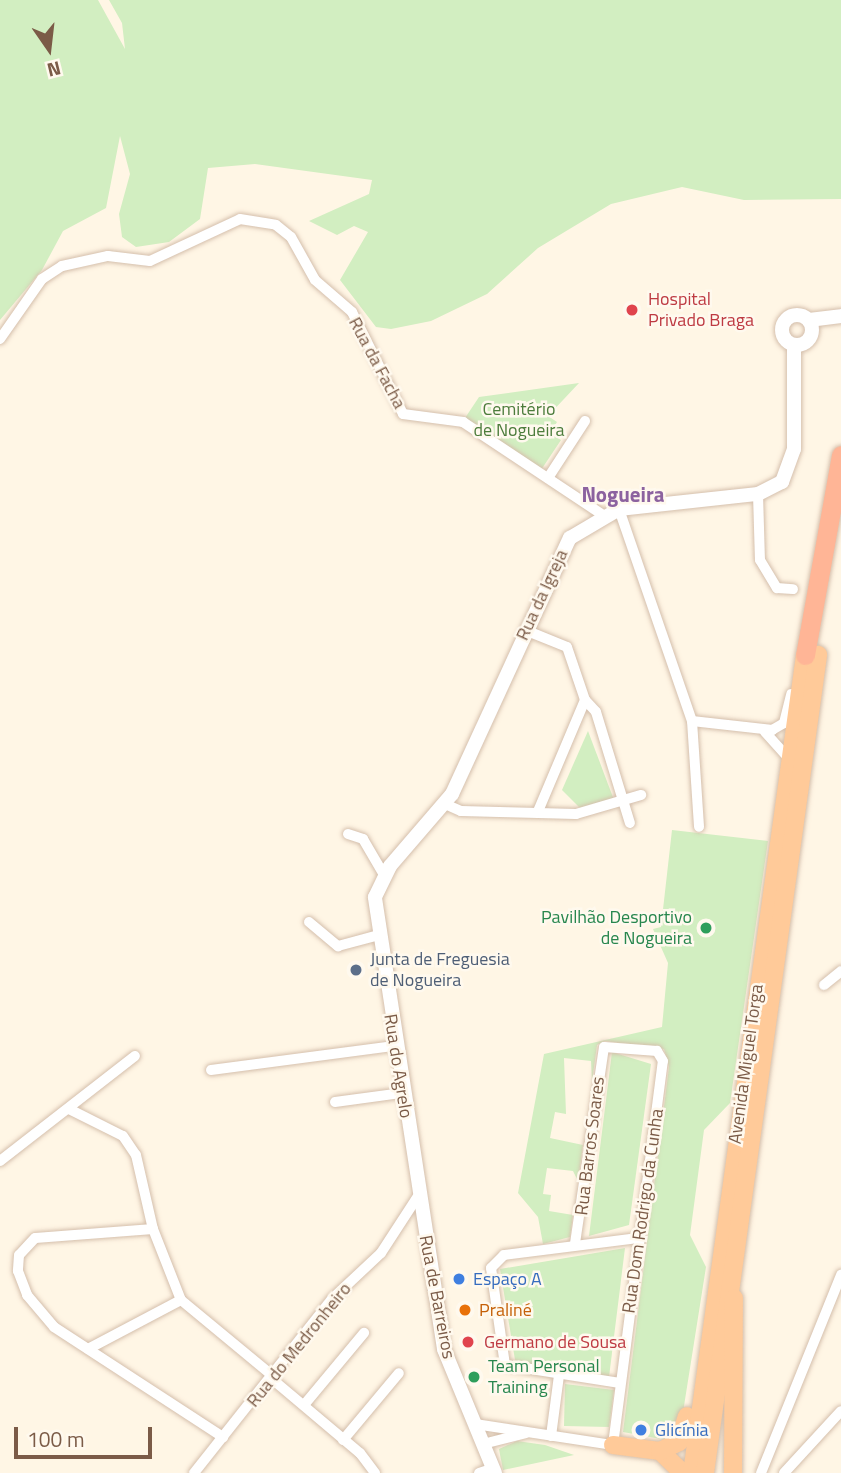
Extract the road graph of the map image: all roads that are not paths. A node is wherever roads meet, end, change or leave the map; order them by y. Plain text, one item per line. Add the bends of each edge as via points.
1 (841, 316) edge
2 (809, 320) junction
3 (0, 339) edge
4 (794, 345) junction
5 (585, 421) dead end
6 (841, 455) edge
7 (548, 478) junction
8 (758, 494) junction
9 (619, 509) junction
10 (841, 511) edge
11 (603, 515) junction
12 (793, 589) dead end
13 (525, 630) junction
14 (809, 657) junction
15 (585, 700) junction
16 (692, 721) junction
17 (765, 732) junction
18 (790, 760) junction
19 (641, 795) dead end
20 (627, 800) junction
21 (445, 804) junction
22 (538, 811) junction
23 (629, 823) dead end
24 (699, 827) dead end
25 (348, 834) dead end
26 (384, 875) junction
27 (309, 922) dead end
28 (376, 936) junction
29 (841, 971) edge
30 (824, 985) dead end
31 (394, 1046) junction
32 (604, 1047) joint
33 (135, 1056) dead end
34 (211, 1070) dead end
35 (402, 1093) junction
36 (335, 1102) dead end
37 (69, 1109) junction
38 (0, 1161) edge
39 (418, 1196) junction
40 (421, 1212) junction
41 (403, 1217) junction
42 (153, 1229) junction
43 (639, 1238) junction
44 (575, 1244) junction
45 (733, 1259) junction
46 (841, 1275) edge
47 (181, 1300) junction
48 (364, 1333) dead end
49 (88, 1349) junction
50 (705, 1353) junction
51 (399, 1373) dead end
52 (559, 1376) junction
53 (273, 1378) junction
54 (620, 1383) junction
55 (304, 1405) junction
56 (840, 1416) edge
57 (475, 1424) junction
58 (526, 1433) junction
59 (551, 1436) junction
60 (223, 1437) junction
61 (343, 1440) junction
62 (484, 1444) junction
63 (613, 1445) junction
64 (660, 1451) junction
65 (495, 1471) edge
66 (194, 1473) edge
67 (375, 1473) edge
68 (479, 1473) edge
69 (683, 1473) edge
70 (692, 1473) edge
71 (705, 1473) edge
72 (733, 1473) edge
73 (761, 1473) edge
74 (784, 1473) edge

1 - 2 street
2 - 4 street via 810,338
2 - 4 street via 795,315 783,324 785,339
3 - 7 street, Rua da Facha via 42,279 62,266 108,256 150,261 240,219 276,225 315,280 352,312 403,414 463,422
4 - 8 street, Rua da Igreja via 793,461 782,482
5 - 7 street
6 - 14 highway
7 - 11 street, Rua da Facha
8 - 9 street, Rua da Igreja
8 - 12 street via 760,559 777,587
9 - 11 street, Rua da Igreja
9 - 16 street
10 - 14 highway
11 - 13 street, Rua da Igreja via 559,552
13 - 15 street via 567,647
13 - 21 street, Rua da Igreja
14 - 17 street via 784,723
14 - 18 highway, Avenida Miguel Torga
14 - 45 highway, Avenida Miguel Torga
15 - 20 street via 596,712
15 - 22 street
16 - 17 street
16 - 24 street
17 - 18 street
18 - 50 highway, Avenida Miguel Torga
19 - 20 street
20 - 22 street via 576,814
20 - 23 street
21 - 22 street via 461,811
21 - 26 street, Rua da Igreja
25 - 26 street via 363,839
26 - 28 street, Rua da Igreja via 375,897
27 - 28 street via 338,946
28 - 31 street, Rua do Agrelo
29 - 30 street
31 - 34 street
31 - 35 street, Rua do Agrelo
32 - 43 street, Rua Dom Rodrigo da Cunha via 651,1050 663,1061
32 - 44 street, Rua Barros Soares
33 - 37 street
35 - 36 street
35 - 39 street, Rua do Agrelo
37 - 38 street
37 - 42 street via 123,1136 136,1155
39 - 40 street, Rua de Barreiros
39 - 41 street, Rua do Medronheiro
40 - 41 street
40 - 57 street, Rua de Barreiros via 444,1349
41 - 53 street, Rua do Medronheiro via 381,1252 332,1299
42 - 47 street
42 - 49 street via 35,1238 19,1255 27,1295 54,1327
43 - 44 street, Rua Barros Soares
43 - 54 street, Rua Dom Rodrigo da Cunha
44 - 52 street, Rua Barros Soares via 504,1255 491,1268 505,1365
45 - 71 highway, Avenida Miguel Torga
45 - 72 highway
46 - 73 street
47 - 49 street
47 - 53 street
48 - 55 street
49 - 60 street
50 - 64 highway via 695,1365 685,1431 679,1442
50 - 70 highway, Avenida Miguel Torga
51 - 61 street
52 - 54 street, Rua Barros Soares
52 - 59 street
53 - 55 street
53 - 60 street, Rua do Medronheiro
54 - 63 street, Rua Dom Rodrigo da Cunha
55 - 61 street
56 - 74 street
57 - 58 street
57 - 62 street, Rua de Barreiros
58 - 59 street
58 - 62 street
59 - 63 street
60 - 66 street, Rua do Medronheiro
61 - 67 street
62 - 65 street, Rua de Barreiros
63 - 64 highway
64 - 69 highway
65 - 68 street

